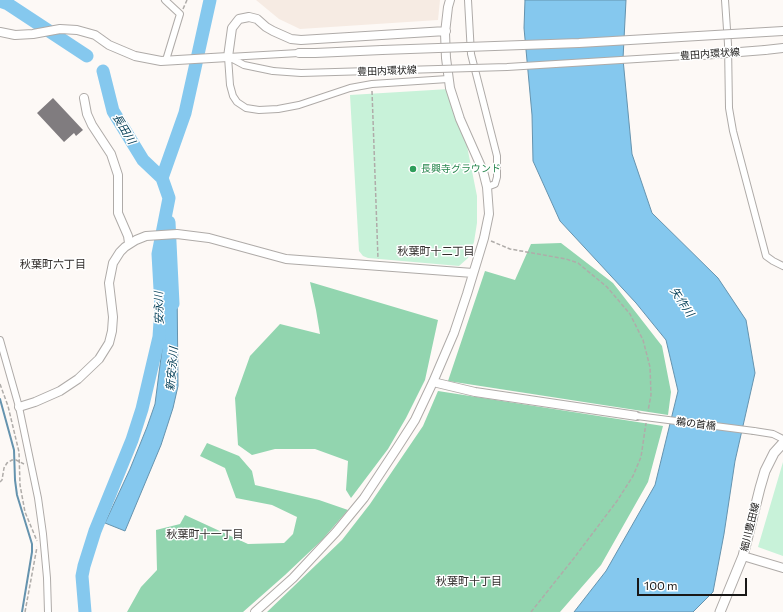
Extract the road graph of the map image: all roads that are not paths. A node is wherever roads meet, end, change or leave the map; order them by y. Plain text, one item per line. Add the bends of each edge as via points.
1 (165, 0) edge
2 (450, 0) edge
3 (468, 0) edge
4 (725, 0) edge
5 (446, 31) junction
6 (783, 31) edge
7 (0, 32) edge
8 (783, 48) edge
9 (299, 53) joint
10 (702, 56) joint
11 (228, 57) junction
12 (166, 60) junction
13 (448, 79) junction
14 (84, 98) dead end
15 (487, 187) junction
16 (130, 243) junction
17 (783, 266) edge
18 (473, 273) junction
19 (0, 340) edge
20 (3, 361) edge
21 (434, 382) junction
22 (19, 407) junction
23 (637, 416) joint
24 (783, 439) edge
25 (783, 443) edge
26 (743, 556) junction
27 (783, 568) edge
28 (48, 612) edge
29 (255, 612) edge
30 (720, 612) edge

1 - 12 street via 180,14
2 - 5 street
3 - 15 street via 471,54 497,156 496,184
4 - 17 street via 728,108 733,131 766,256
5 - 11 street via 301,40 291,39 249,17 239,19 232,28
5 - 13 street
6 - 9 street, 豊田内環状線, bridge via 579,43
7 - 12 street, 豊田内環状線 via 15,35 60,29 77,30 95,35 109,45 135,56
8 - 10 street, 豊田内環状線, bridge
9 - 11 street
10 - 11 street, 豊田内環状線, bridge via 499,67 301,73 244,65
11 - 12 street, 豊田内環状線
11 - 13 street via 232,96 246,108 259,110 299,105 350,88 372,84
13 - 15 street via 451,96 478,158
14 - 16 street via 87,114 111,154 118,175 118,213
15 - 18 street via 489,214
16 - 18 street via 154,235 177,234 209,238 286,258
16 - 22 street via 120,252 111,270 109,283 112,331 106,350 78,379 60,391
18 - 21 street via 454,333
19 - 20 street
20 - 22 street
21 - 23 street via 475,392
21 - 29 street via 398,448 364,498 293,578
22 - 28 street via 43,534
23 - 24 street, 鵜の首橋, bridge via 754,431 773,434
25 - 26 main road, 細川豊田線 via 765,470
26 - 27 street
26 - 30 main road, 細川豊田線

